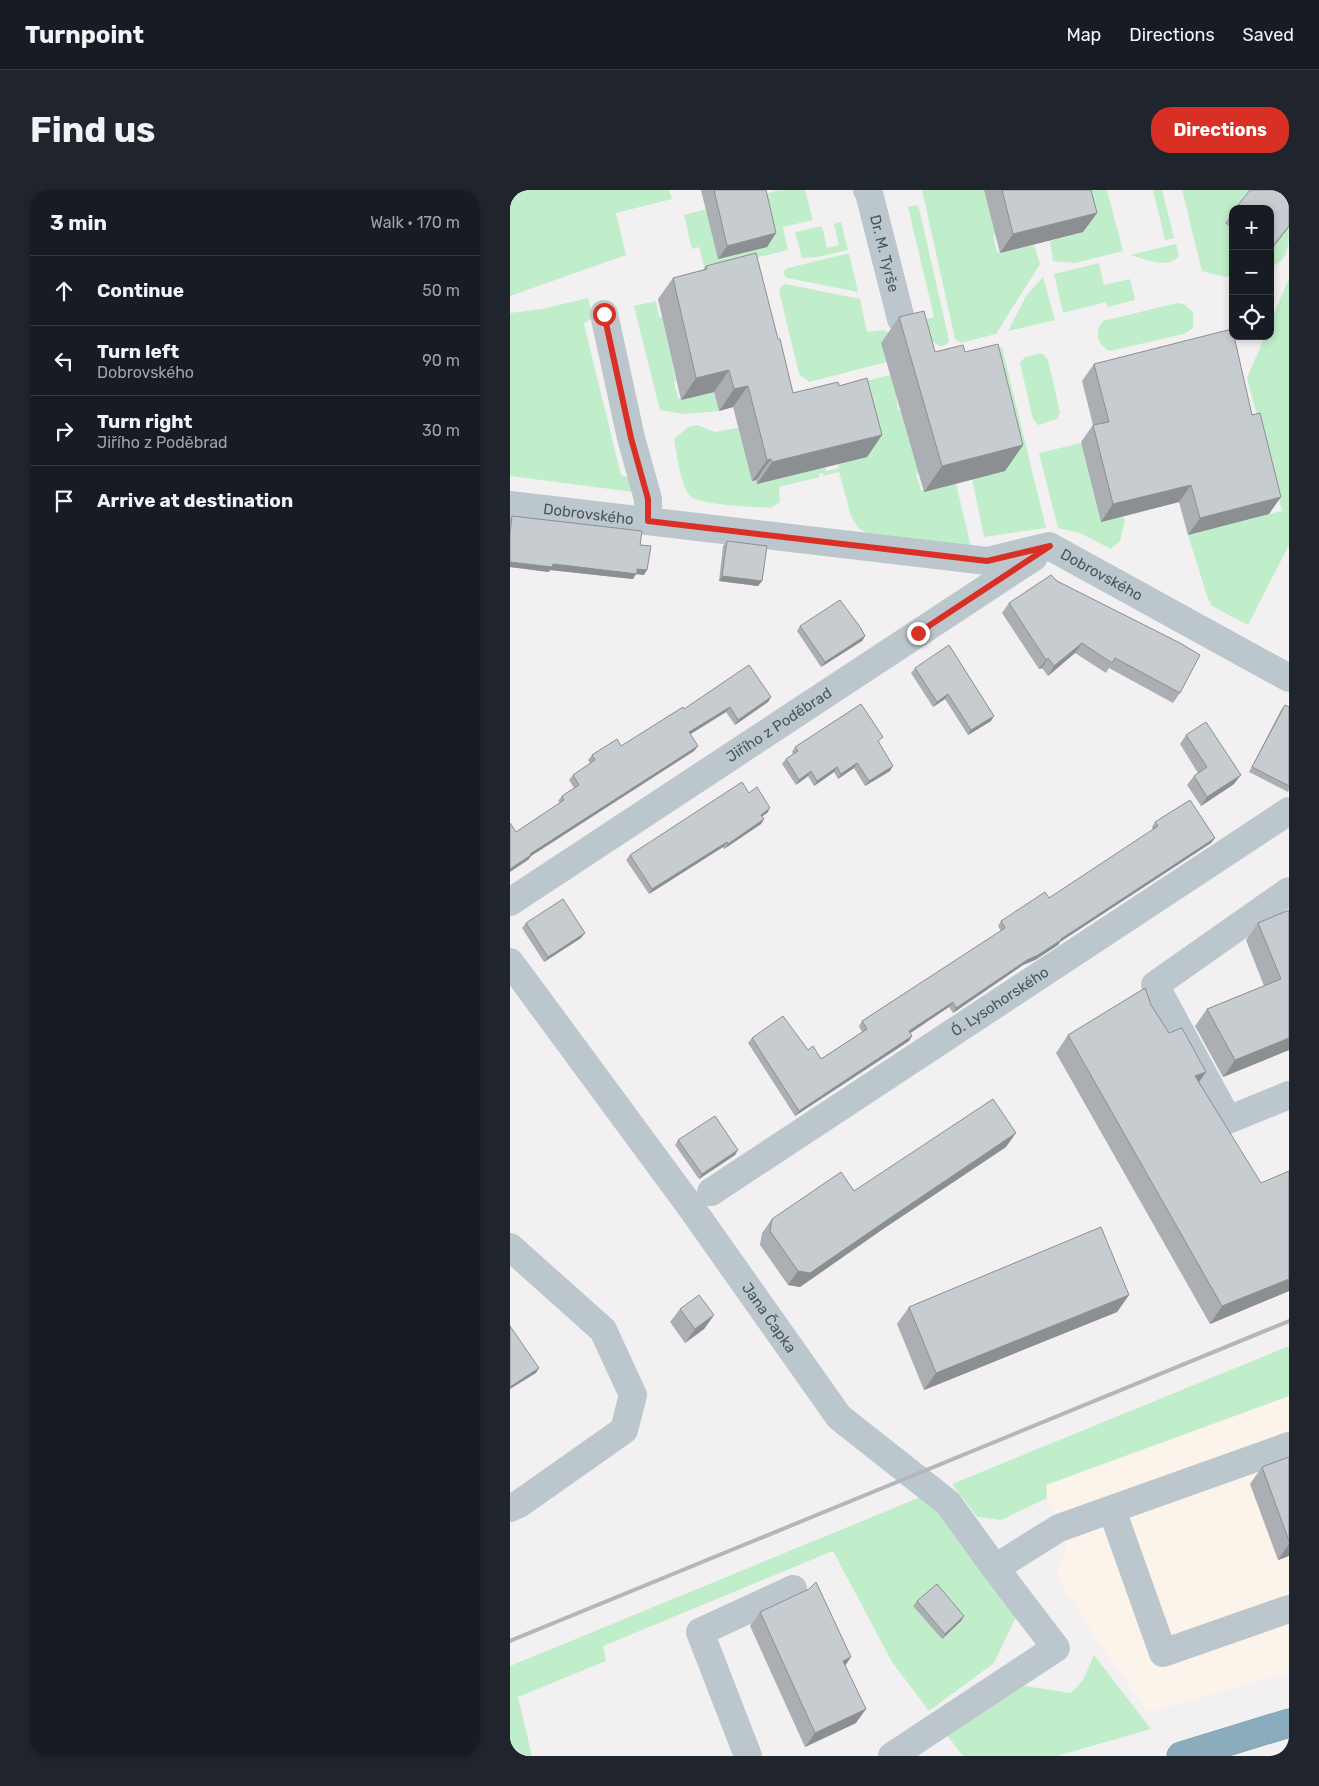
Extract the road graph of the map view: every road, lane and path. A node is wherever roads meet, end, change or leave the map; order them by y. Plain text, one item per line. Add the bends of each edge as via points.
1 (868, 192) edge
2 (604, 314) dead end
3 (901, 319) edge
4 (510, 505) edge
5 (648, 521) junction
6 (1050, 546) junction
7 (1289, 678) edge
8 (1289, 811) edge
9 (1289, 892) edge
10 (510, 902) edge
11 (510, 962) edge
12 (1289, 1095) edge
13 (711, 1192) dead end
14 (510, 1247) edge
15 (1289, 1446) edge
16 (510, 1508) edge
17 (1112, 1510) junction
18 (995, 1568) junction
19 (793, 1589) dead end
20 (1289, 1609) edge
21 (1289, 1723) edge
22 (748, 1756) edge
23 (892, 1756) edge
24 (1181, 1756) edge

1 - 3 street, Dr. M. Tyrše
2 - 5 street via 648,499
4 - 5 street, Dobrovského
5 - 6 street, Dobrovského via 987,561
6 - 7 street, Dobrovského
6 - 10 street, Jiřího z Poděbrad
8 - 13 street, Ó. Lysohorského
9 - 12 street via 1155,985 1228,1120
11 - 18 street, Jana Čapka via 690,1206 839,1417 948,1503
14 - 16 street via 603,1330 633,1395 624,1430
15 - 17 street
17 - 18 street via 1059,1528
17 - 20 street via 1164,1653
18 - 23 street, Jana Čapka via 1056,1648
19 - 22 street via 700,1632
21 - 24 highway

